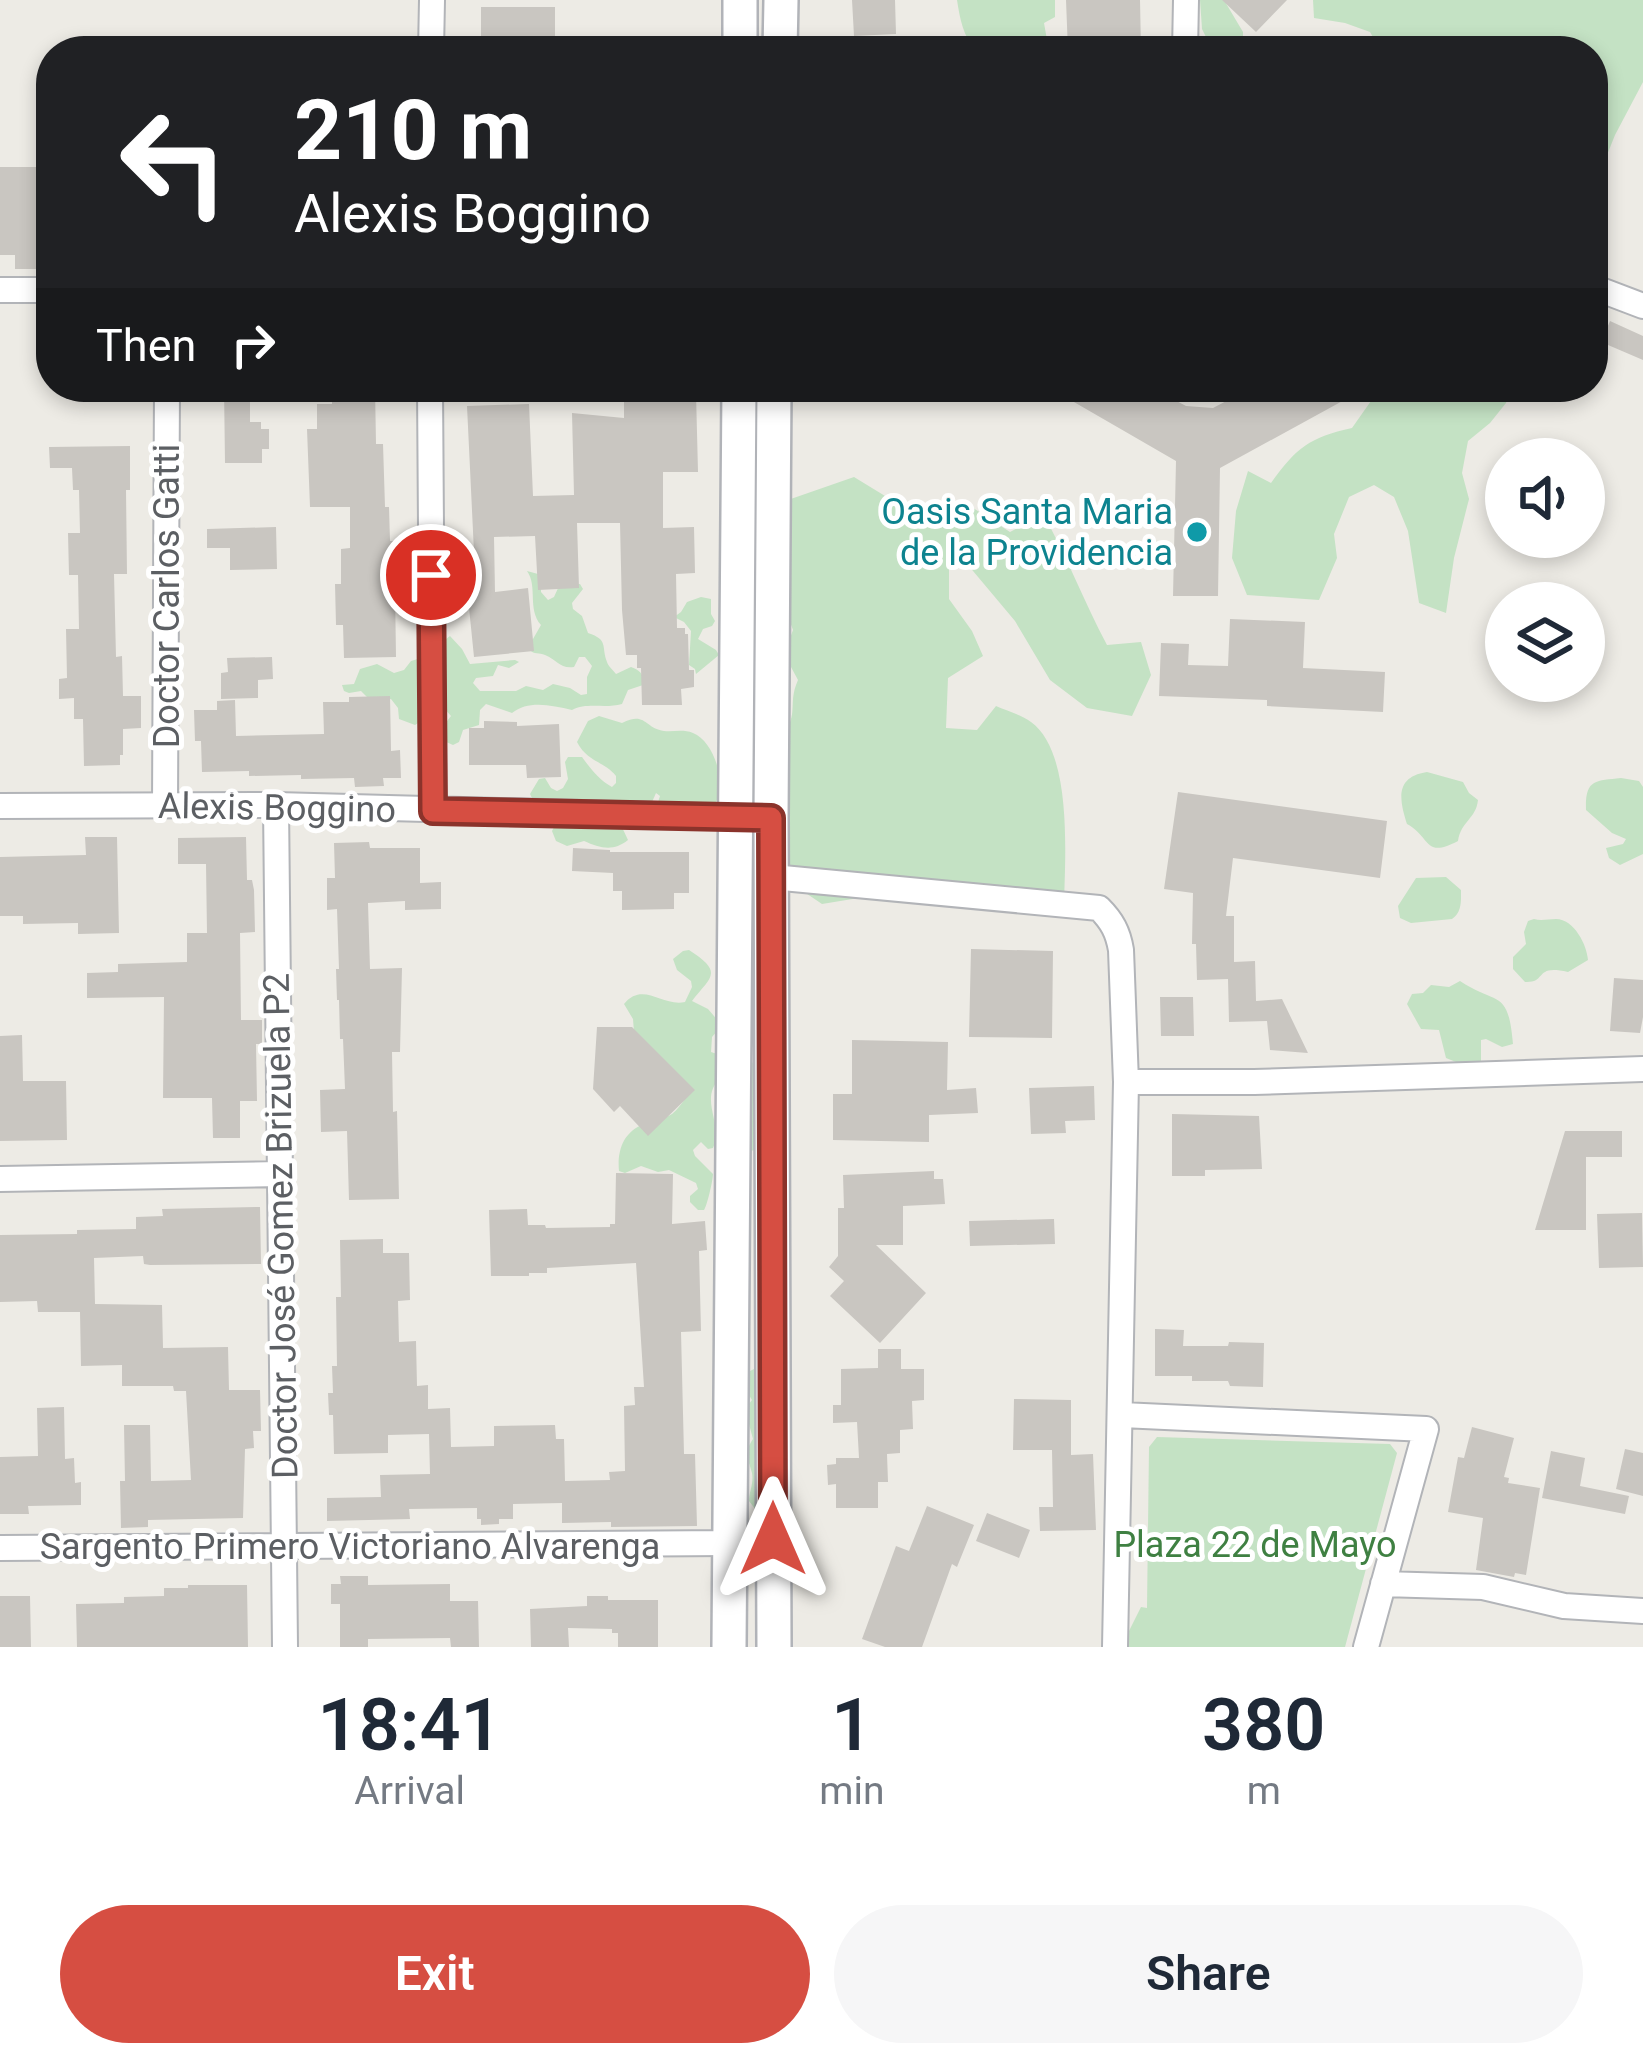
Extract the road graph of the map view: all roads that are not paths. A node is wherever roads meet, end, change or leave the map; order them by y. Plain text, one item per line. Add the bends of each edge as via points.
1 (432, 0) edge
2 (740, 0) edge
3 (781, 0) edge
4 (1186, 0) edge
5 (431, 36) edge
6 (740, 36) edge
7 (780, 36) edge
8 (1185, 36) edge
9 (0, 290) edge
10 (36, 290) edge
11 (1608, 293) edge
12 (1643, 306) edge
13 (167, 402) edge
14 (430, 402) edge
15 (740, 402) edge
16 (773, 402) edge
17 (165, 805) junction
18 (276, 805) junction
19 (0, 806) edge
20 (433, 811) junction
21 (754, 817) junction
22 (772, 878) junction
23 (1643, 1069) edge
24 (1126, 1082) junction
25 (280, 1174) junction
26 (0, 1179) edge
27 (1122, 1415) junction
28 (773, 1539) junction
29 (728, 1543) junction
30 (284, 1545) junction
31 (0, 1549) edge
32 (1383, 1584) junction
33 (1643, 1611) edge
34 (285, 1647) edge
35 (729, 1647) edge
36 (774, 1647) edge
37 (1115, 1647) edge
38 (1366, 1647) edge

1 - 5 street
2 - 6 main road
3 - 7 main road
4 - 8 street
9 - 10 street
11 - 12 street
13 - 17 street, Doctor Carlos Gatti
14 - 20 street
15 - 21 main road
16 - 21 main road
17 - 18 street, Alexis Boggino
17 - 19 street, Alexis Boggino
18 - 20 street, Alexis Boggino
18 - 25 street, Doctor José Gomez Brizuela P2
20 - 21 street, Alexis Boggino
21 - 22 main road
21 - 29 main road
22 - 24 street via 1099,908 1121,950
22 - 28 main road
23 - 24 street
24 - 27 street
25 - 26 street
25 - 30 street, Doctor José Gomez Brizuela P2
27 - 32 street via 1426,1429
27 - 37 street
28 - 29 street, Sargento Primero Victoriano Alvarenga
28 - 36 main road
29 - 30 street, Sargento Primero Victoriano Alvarenga
29 - 35 main road
30 - 31 street, Sargento Primero Victoriano Alvarenga
30 - 34 street, Doctor José Gomez Brizuela P2
32 - 33 street via 1483,1587 1564,1606
32 - 38 street

